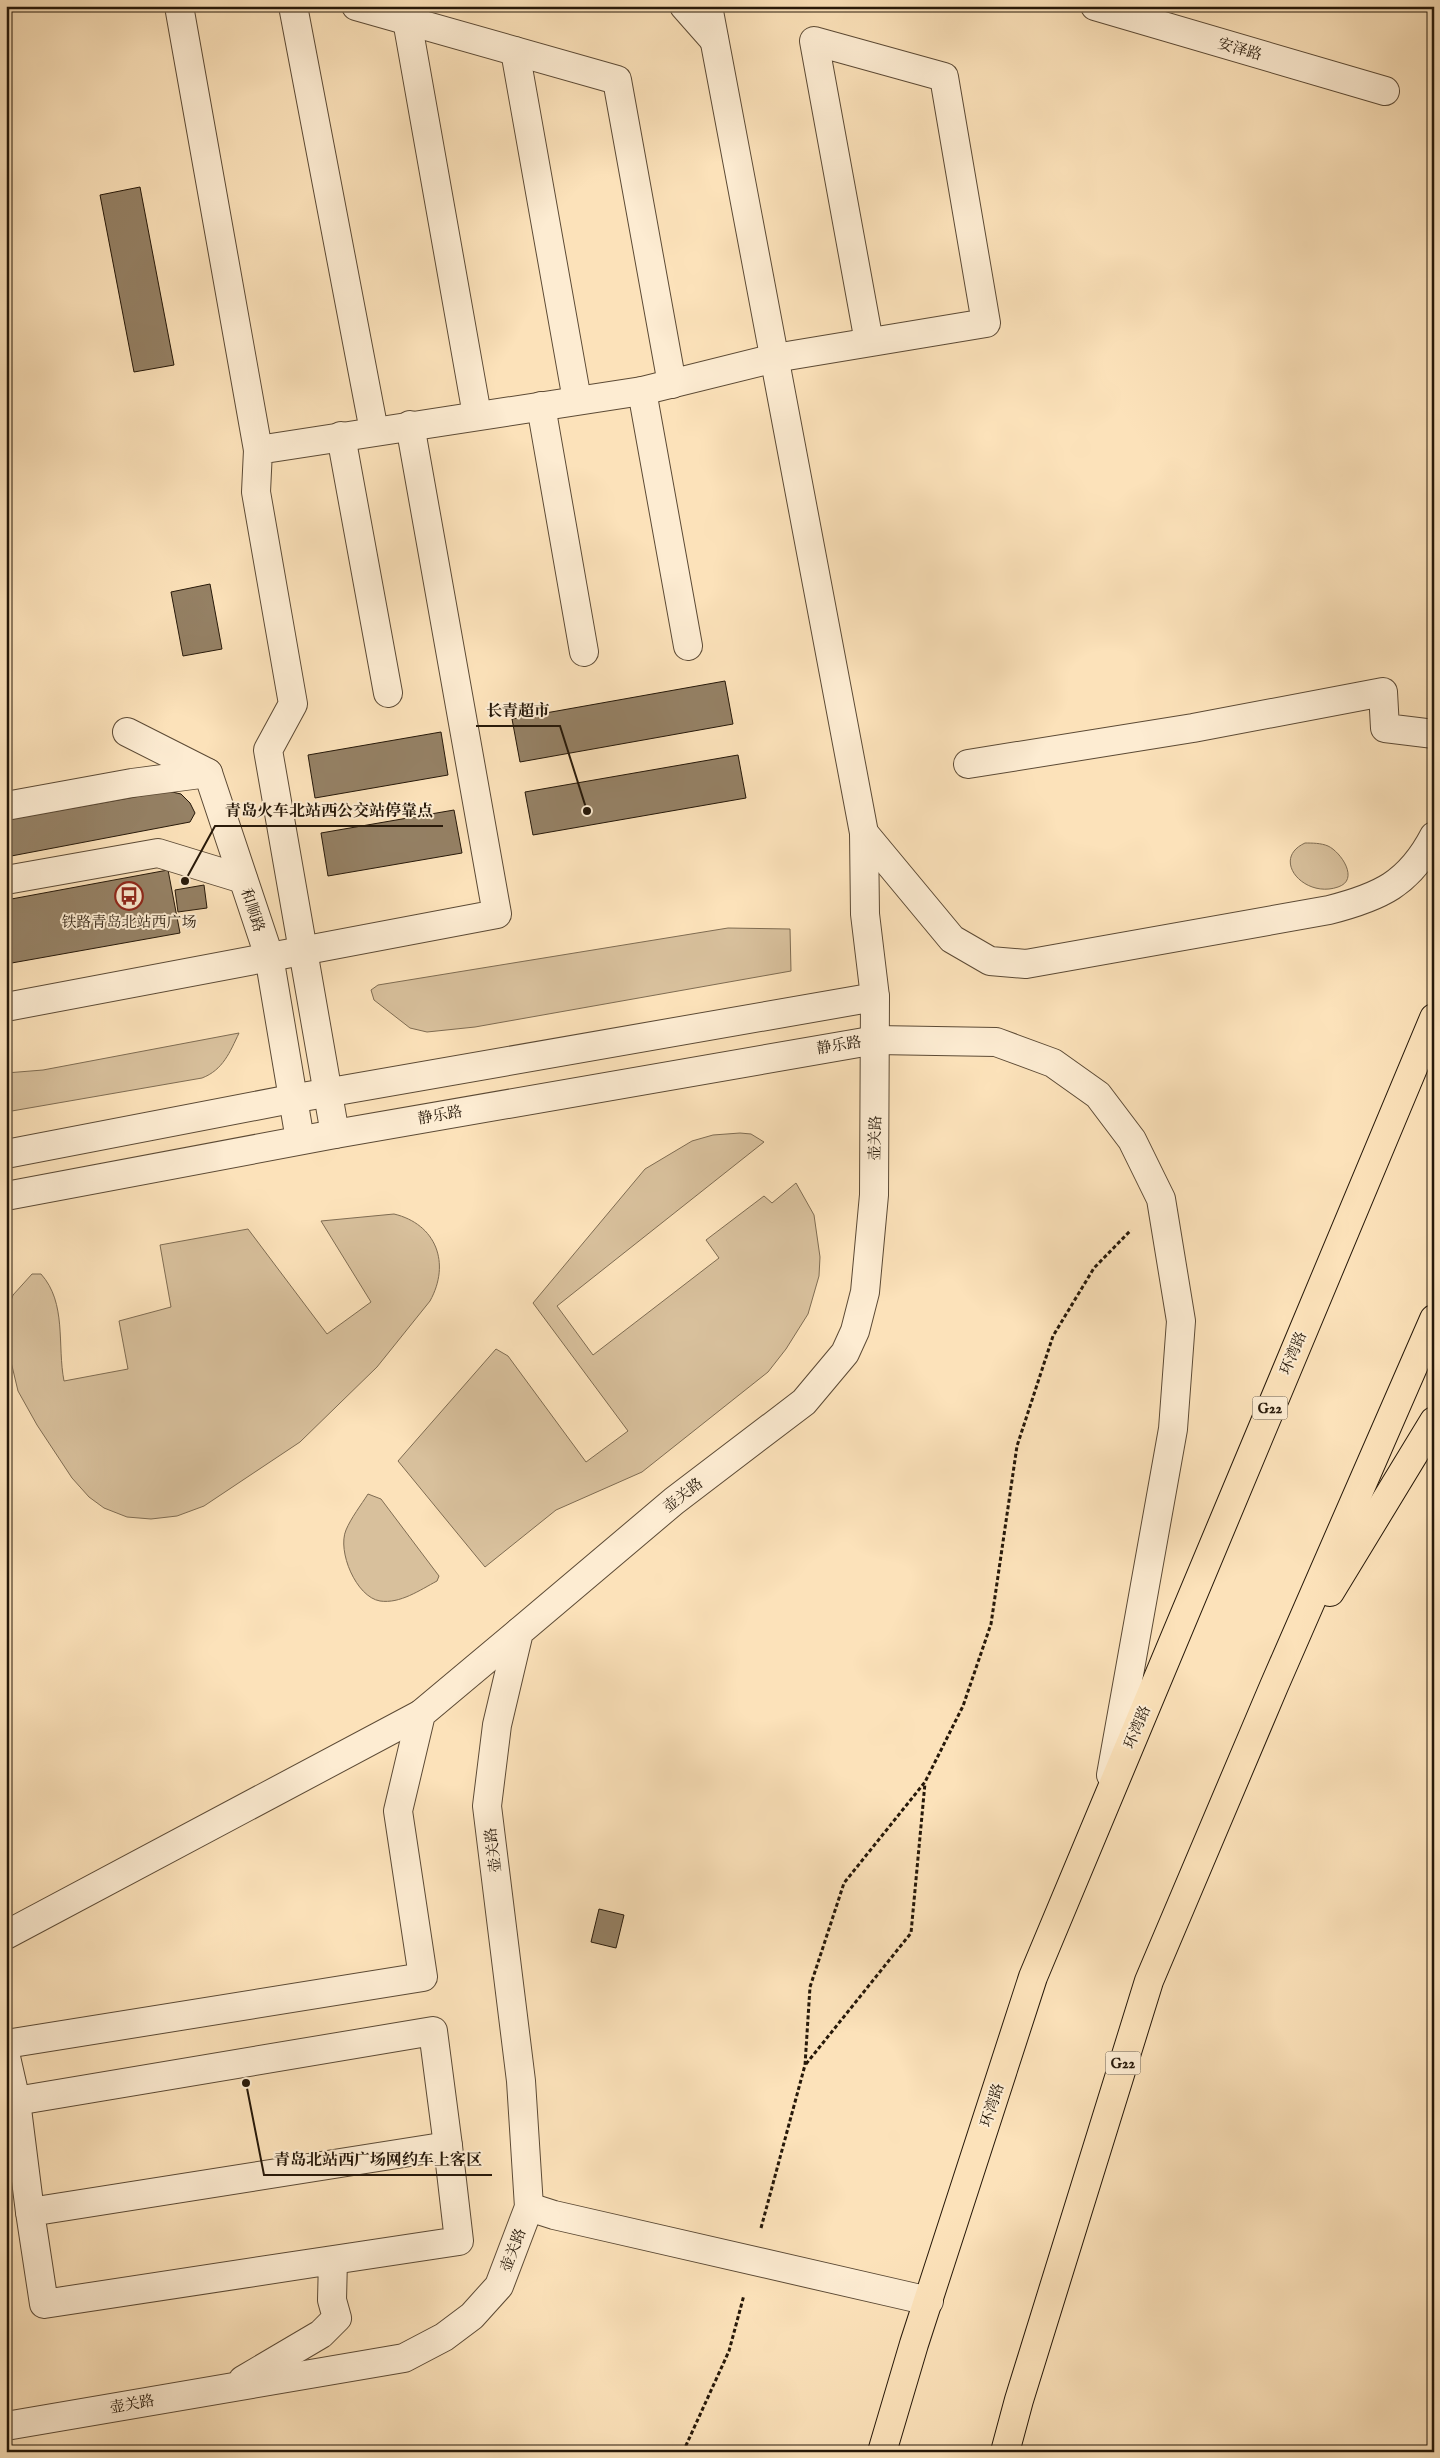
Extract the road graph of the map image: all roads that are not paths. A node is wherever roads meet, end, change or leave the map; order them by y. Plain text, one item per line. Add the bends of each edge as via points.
1 (179, 6) edge
2 (293, 6) edge
3 (356, 6) edge
4 (684, 6) edge
5 (708, 6) edge
6 (1094, 6) edge
7 (407, 20) junction
8 (716, 43) junction
9 (515, 51) junction
10 (1386, 92) dead end
11 (869, 342) junction
12 (775, 358) junction
13 (672, 384) junction
14 (642, 391) junction
15 (577, 400) junction
16 (541, 406) junction
17 (477, 415) junction
18 (410, 425) junction
19 (374, 431) junction
20 (341, 436) junction
21 (258, 450) junction
22 (688, 646) dead end
23 (584, 652) dead end
24 (388, 693) dead end
25 (127, 732) dead end
26 (1434, 734) edge
27 (968, 764) dead end
28 (208, 773) junction
29 (6, 806) edge
30 (864, 833) junction
31 (1434, 836) edge
32 (243, 879) junction
33 (6, 880) edge
34 (302, 950) junction
35 (269, 956) junction
36 (875, 997) junction
37 (6, 1007) edge
38 (1434, 1018) edge
39 (876, 1040) junction
40 (328, 1093) junction
41 (291, 1099) junction
42 (335, 1134) junction
43 (300, 1140) junction
44 (6, 1154) edge
45 (6, 1196) edge
46 (1434, 1319) edge
47 (1434, 1420) edge
48 (520, 1632) junction
49 (1274, 1686) junction
50 (421, 1714) junction
51 (1107, 1799) junction
52 (6, 1935) edge
53 (6, 2044) edge
54 (6, 2057) edge
55 (16, 2101) junction
56 (448, 2146) junction
57 (529, 2207) junction
58 (30, 2212) junction
59 (333, 2260) junction
60 (929, 2301) junction
61 (234, 2386) junction
62 (6, 2426) edge
63 (882, 2452) edge
64 (1005, 2452) edge

1 - 21 street
2 - 19 street
3 - 7 street
4 - 8 street
5 - 8 street, 壶关路
6 - 10 street, 安泽路
7 - 9 street
7 - 17 street
8 - 12 street, 壶关路
9 - 13 street via 616,80
9 - 15 street
11 - 11 street via 986,323 944,78 814,41
11 - 12 street
12 - 13 street
12 - 30 street, 壶关路
13 - 14 street
14 - 15 street
14 - 22 street
15 - 16 street
16 - 17 street
16 - 23 street
17 - 18 street
18 - 19 street
18 - 34 street via 497,914
19 - 20 street
20 - 21 street
20 - 24 street
21 - 34 street via 256,492 292,704 268,750
25 - 28 street
26 - 27 street via 1385,728 1383,692 1193,728
28 - 29 street
28 - 32 street, 和顺路
30 - 31 street via 952,940 990,960 1026,964 1362,902 1393,887 1426,851
30 - 36 street, 壶关路 via 865,914
32 - 33 street via 158,853
32 - 35 street, 和顺路
34 - 35 street
34 - 40 street
35 - 37 street
35 - 41 street, 和顺路
36 - 39 street, 壶关路
36 - 40 street
38 - 51 highway, 环湾路 / G22
39 - 42 street, 静乐路
39 - 48 street, 壶关路 via 874,1195 867,1272 855,1331 845,1352 804,1402 674,1501
39 - 51 street, 静乐路 via 996,1042 1053,1063 1098,1095 1132,1140 1161,1199 1181,1321 1173,1429
40 - 41 street
40 - 42 street
41 - 43 street, 和顺路
41 - 44 street
42 - 43 street, 静乐路
43 - 45 street, 静乐路
46 - 49 highway, G22
47 - 49 highway
48 - 50 street
48 - 57 street, 壶关路 via 497,1725 487,1806 521,2081
49 - 64 highway, G22 via 1149,1981
50 - 52 street
50 - 53 street via 398,1810 423,1977
51 - 60 highway, 环湾路 / G22 via 1033,1977
54 - 55 street
55 - 56 street via 433,2031
55 - 58 street
56 - 58 street
56 - 59 street via 459,2241
57 - 60 street
57 - 61 street, 壶关路 via 499,2286 472,2316 444,2337 404,2358
58 - 59 street via 44,2304
59 - 61 street via 332,2300 336,2318 332,2324 321,2334
60 - 63 highway, 环湾路 / G22
61 - 62 street, 壶关路

